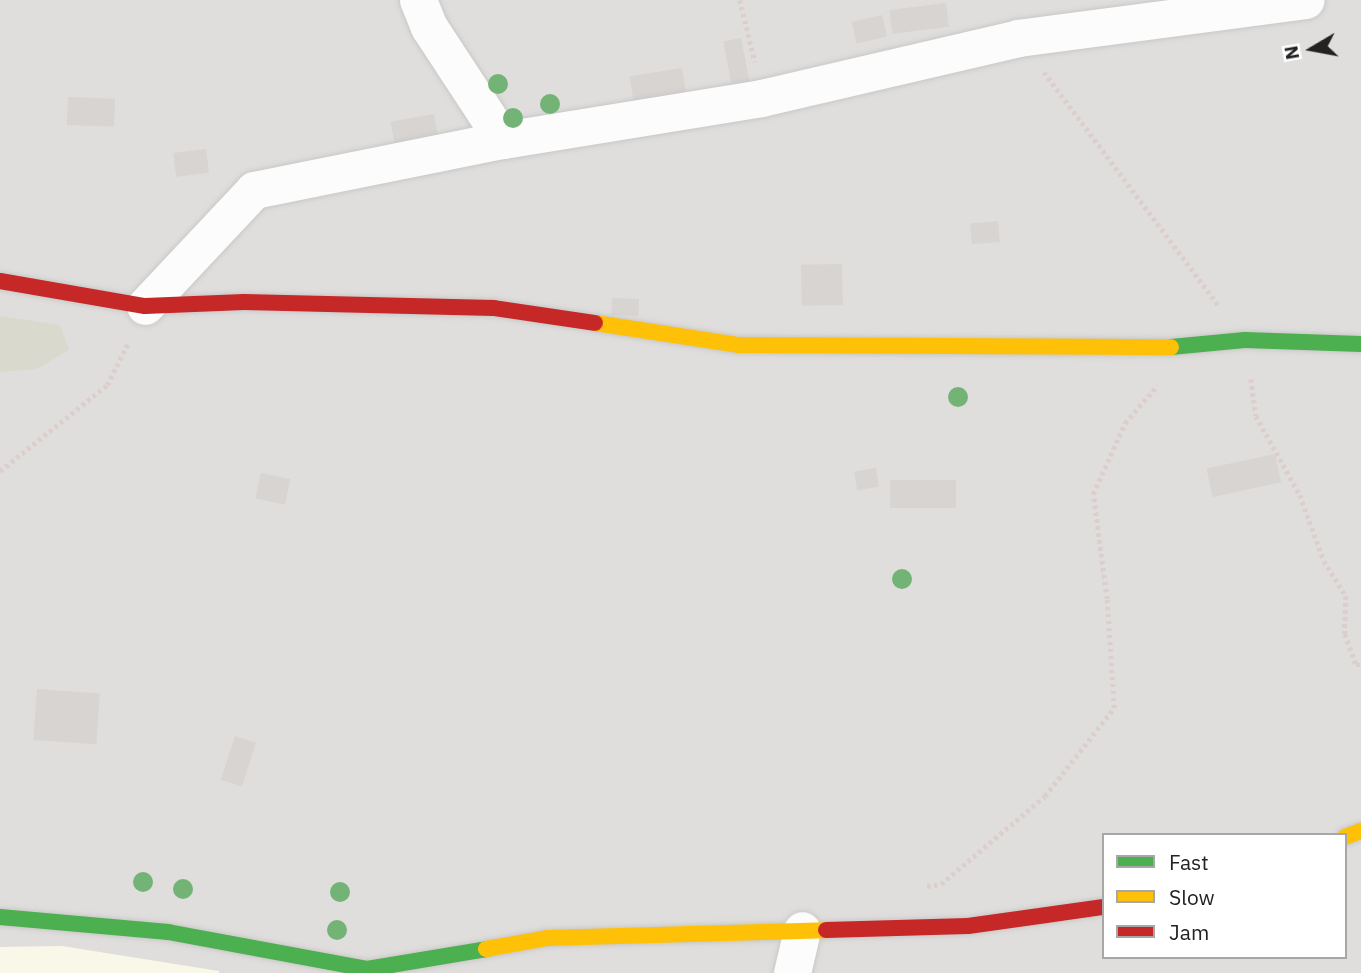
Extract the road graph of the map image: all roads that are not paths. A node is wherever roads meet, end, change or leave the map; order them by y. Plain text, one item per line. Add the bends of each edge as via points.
1 (418, 0) edge
2 (1306, 0) edge
3 (503, 140) junction
4 (0, 281) edge
5 (145, 306) junction
6 (1361, 344) edge
7 (1102, 907) edge
8 (0, 917) edge
9 (802, 930) junction
10 (792, 973) edge

1 - 3 street via 429,27
2 - 3 street via 1018,38 761,98
3 - 5 street via 254,190
4 - 5 street
5 - 6 street via 244,302 494,308 739,345 1192,347 1245,340
7 - 9 street via 968,926
8 - 9 street via 168,932 367,969 548,938
9 - 10 street

